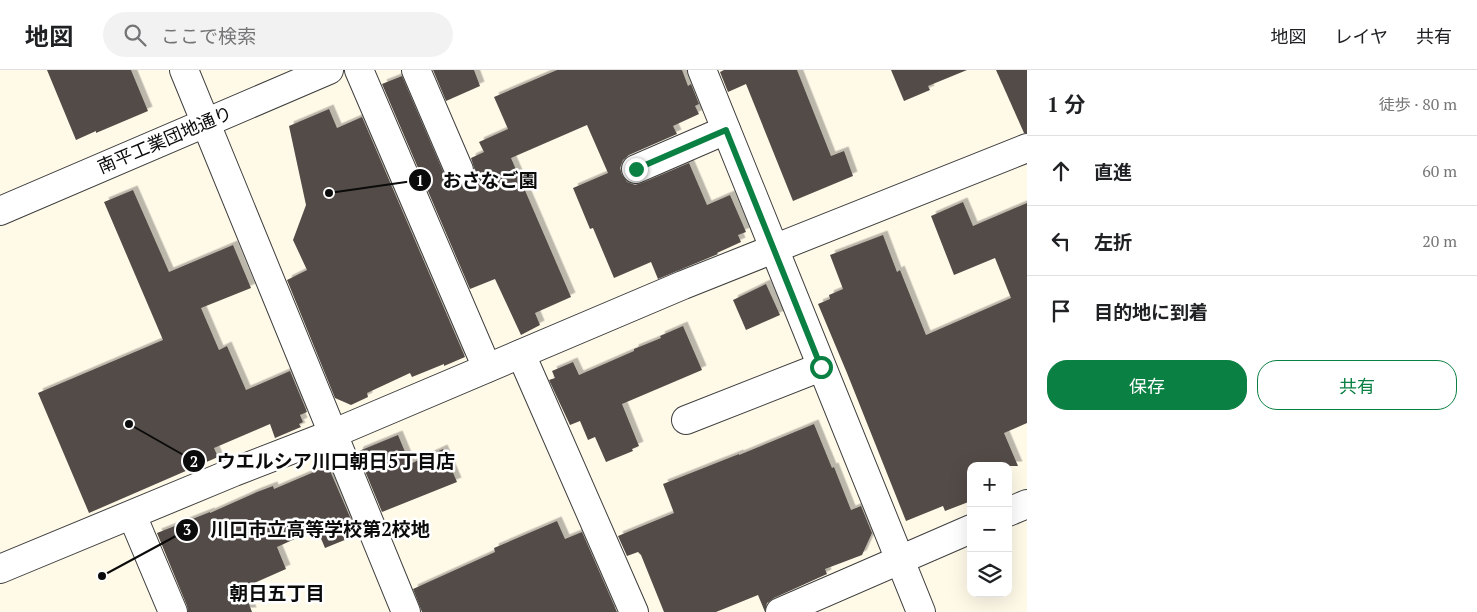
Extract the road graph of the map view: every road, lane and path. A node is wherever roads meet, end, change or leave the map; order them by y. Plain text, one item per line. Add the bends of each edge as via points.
1 (184, 70) edge
2 (329, 70) edge
3 (359, 70) edge
4 (416, 70) edge
5 (702, 70) edge
6 (205, 123) junction
7 (726, 130) junction
8 (1027, 148) edge
9 (636, 169) dead end
10 (459, 170) dead end
11 (0, 211) edge
12 (773, 250) junction
13 (521, 354) junction
14 (821, 367) junction
15 (488, 368) junction
16 (686, 420) dead end
17 (332, 434) junction
18 (1027, 504) edge
19 (1012, 510) edge
20 (132, 515) junction
21 (967, 531) edge
22 (899, 561) junction
23 (0, 569) edge
24 (173, 612) edge
25 (406, 612) edge
26 (634, 612) edge
27 (780, 612) edge
28 (921, 612) edge

1 - 6 street
2 - 6 street, 南平工業団地通り
3 - 15 street
4 - 10 street
5 - 7 street
6 - 11 street, 南平工業団地通り
6 - 17 street
7 - 9 street
7 - 12 street
8 - 12 street
12 - 13 street
12 - 14 street
13 - 15 street
13 - 26 street
14 - 16 street
14 - 22 street
15 - 17 street
17 - 20 street
17 - 25 street
18 - 19 street
20 - 23 street
20 - 24 street
21 - 22 street
22 - 27 street
22 - 28 street

